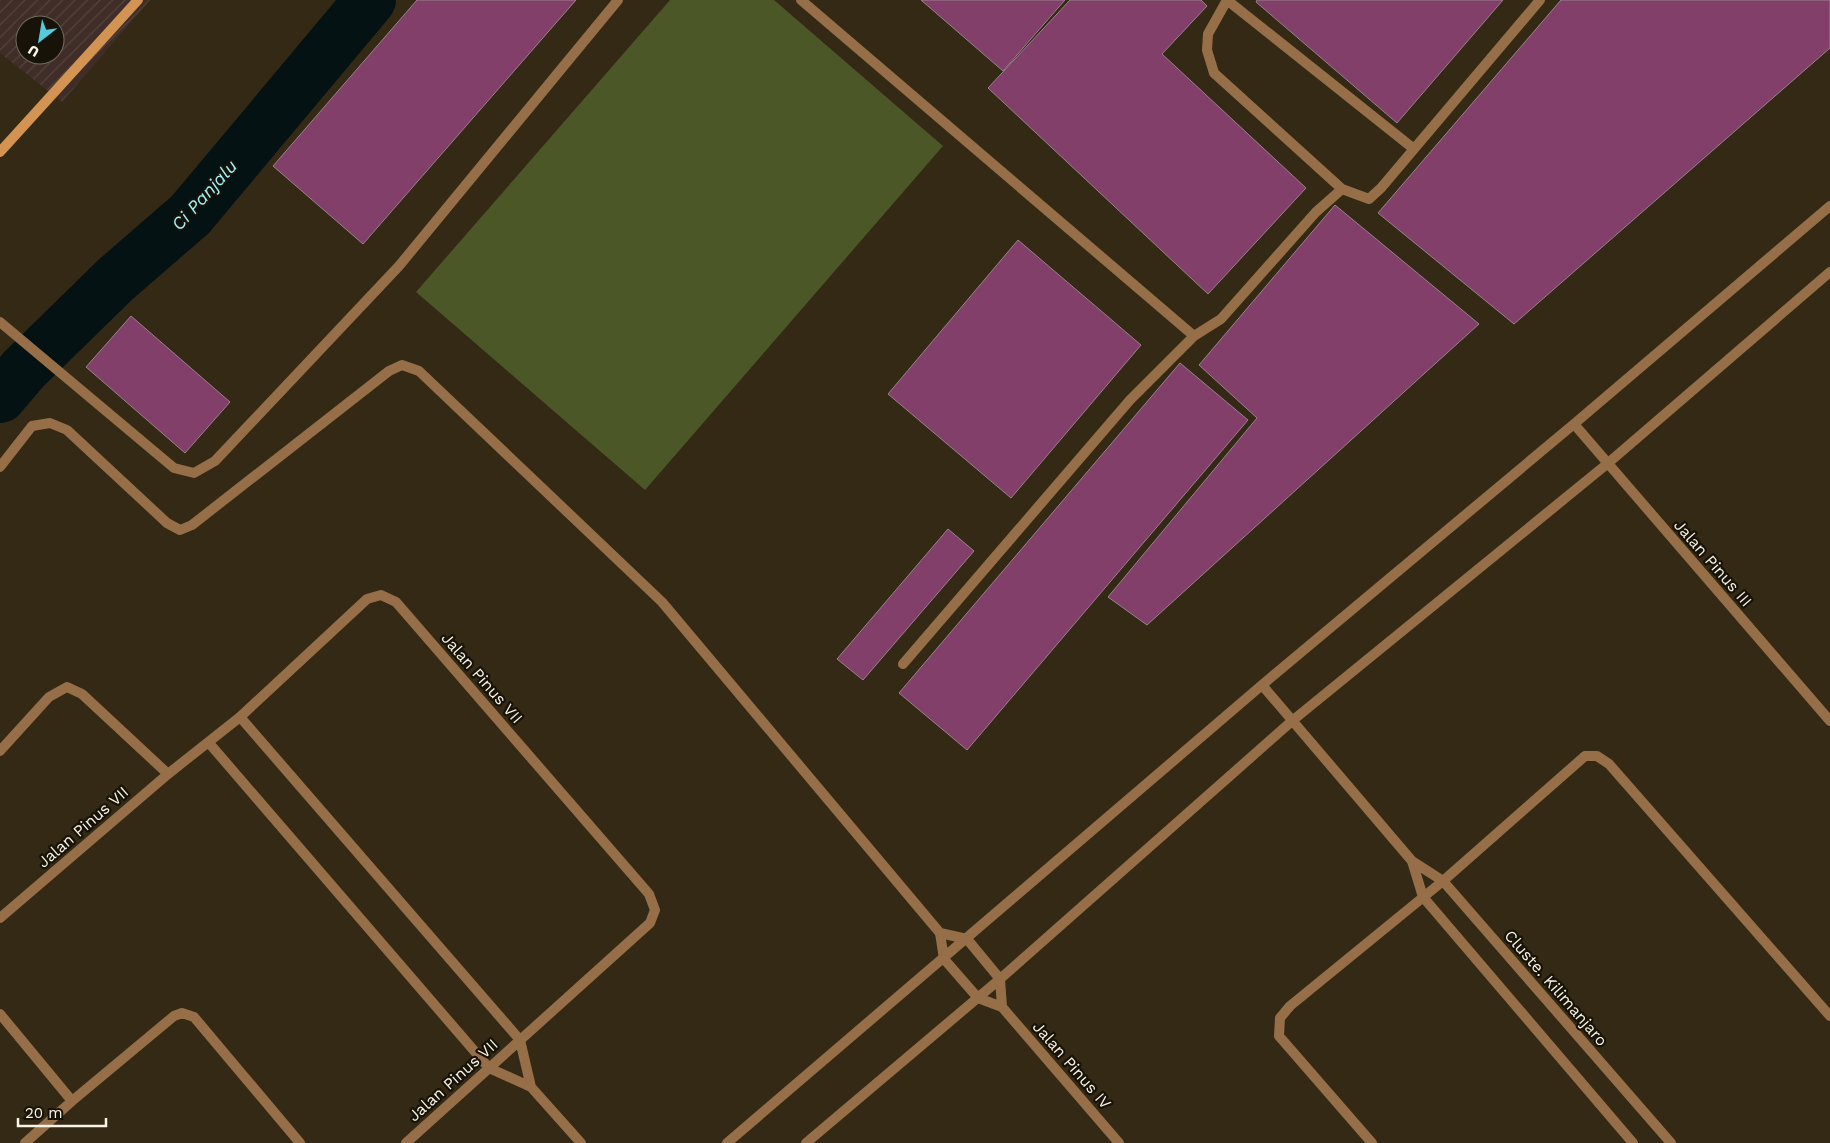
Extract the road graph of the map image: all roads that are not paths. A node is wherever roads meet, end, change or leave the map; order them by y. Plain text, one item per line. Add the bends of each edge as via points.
1 (138, 0) edge
2 (618, 0) edge
3 (801, 0) edge
4 (1227, 0) edge
5 (1540, 0) edge
6 (1414, 149) junction
7 (0, 152) edge
8 (1342, 189) junction
9 (1830, 206) edge
10 (1830, 272) edge
11 (0, 322) edge
12 (1194, 336) junction
13 (1574, 424) junction
14 (1607, 464) junction
15 (0, 467) edge
16 (903, 664) dead end
17 (1262, 685) junction
18 (240, 717) junction
19 (1830, 720) edge
20 (1292, 721) junction
21 (209, 743) junction
22 (0, 751) edge
23 (168, 774) junction
24 (1412, 861) junction
25 (1443, 881) junction
26 (1423, 897) junction
27 (0, 918) edge
28 (940, 933) junction
29 (967, 939) junction
30 (944, 959) junction
31 (1000, 979) junction
32 (978, 998) junction
33 (1002, 1007) junction
34 (0, 1014) edge
35 (1830, 1016) edge
36 (520, 1040) junction
37 (489, 1068) junction
38 (530, 1087) junction
39 (72, 1101) junction
40 (25, 1143) edge
41 (300, 1143) edge
42 (406, 1143) edge
43 (581, 1143) edge
44 (727, 1143) edge
45 (806, 1143) edge
46 (1119, 1143) edge
47 (1372, 1143) edge
48 (1633, 1143) edge
49 (1671, 1143) edge

1 - 7 street
2 - 11 street via 399,266 215,461 194,473 174,468
3 - 12 street
4 - 6 street
4 - 8 street via 1208,34 1207,50 1214,73
5 - 6 street
6 - 8 street via 1369,199
8 - 12 street via 1316,212 1221,319
9 - 13 street
10 - 14 street
12 - 16 street via 1130,400
13 - 14 street, Jalan Pinus III
13 - 17 street
14 - 19 street, Jalan Pinus III
14 - 20 street
15 - 28 street via 32,426 50,423 67,430 167,523 180,530 192,525 389,371 402,365 419,371 662,602
17 - 20 street, Cluste. Kilimanjaro
17 - 29 street
18 - 21 street, Jalan Pinus VII
18 - 36 street
18 - 36 street, Jalan Pinus VII via 366,599 382,595 396,602 649,894 655,910 650,923
20 - 24 street, Cluste. Kilimanjaro
20 - 31 street
21 - 23 street, Jalan Pinus VII
21 - 37 street
22 - 23 street via 48,696 67,687 82,694
23 - 27 street, Jalan Pinus VII
24 - 25 street, Cluste. Kilimanjaro
24 - 26 street, Cluste. Kilimanjaro
25 - 26 street
25 - 35 street via 1585,756 1597,756 1609,764
25 - 49 street, Cluste. Kilimanjaro
26 - 47 street via 1290,1006 1280,1018 1279,1036
26 - 48 street, Cluste. Kilimanjaro
28 - 29 street
28 - 30 street
29 - 30 street
29 - 31 street
30 - 32 street
30 - 44 street
31 - 32 street
31 - 33 street
32 - 33 street, Jalan Pinus IV
32 - 45 street
33 - 46 street, Jalan Pinus IV
34 - 39 street
36 - 37 street, Jalan Pinus VII
36 - 38 street
37 - 38 street
37 - 42 street, Jalan Pinus VII
38 - 43 street
39 - 40 street
39 - 41 street via 174,1016 182,1013 194,1017

